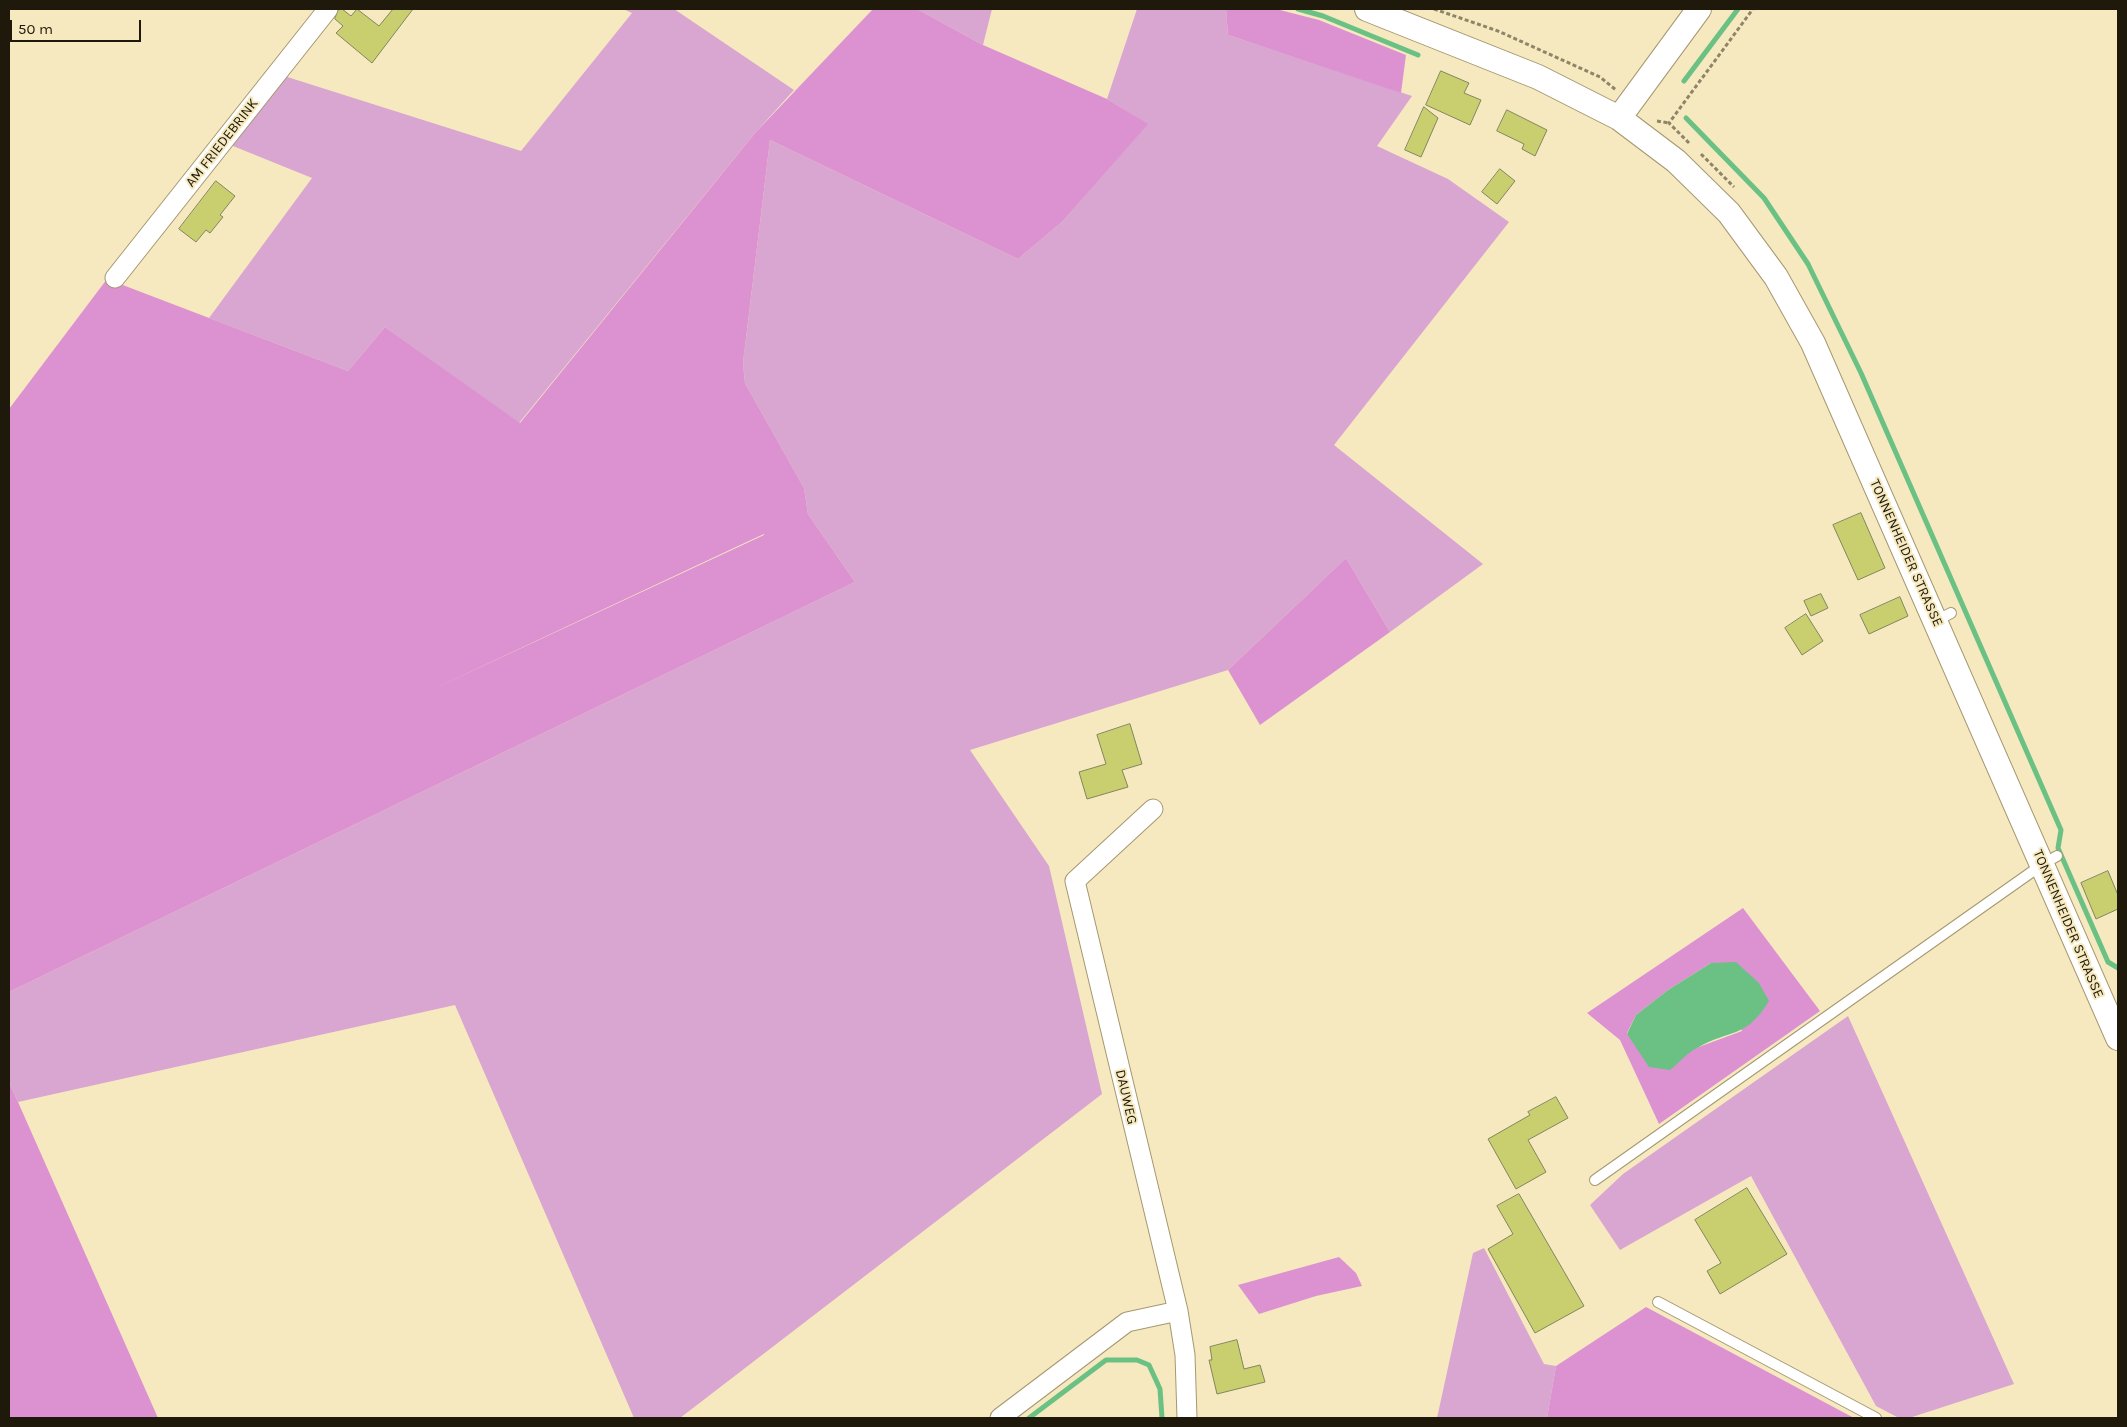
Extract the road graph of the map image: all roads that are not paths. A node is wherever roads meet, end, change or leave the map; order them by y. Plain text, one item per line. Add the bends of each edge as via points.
1 (328, 9) edge
2 (1367, 9) edge
3 (1699, 9) edge
4 (1619, 118) junction
5 (115, 278) dead end
6 (1153, 809) dead end
7 (2050, 860) junction
8 (2118, 1038) edge
9 (1595, 1180) dead end
10 (1658, 1302) dead end
11 (1178, 1311) junction
12 (1000, 1418) edge
13 (1187, 1418) edge
14 (1876, 1418) edge

1 - 5 street, AM FRIEDEBRINK
2 - 4 street, TONNENHEIDER STRASSE via 1538,77
3 - 4 street
4 - 7 street, TONNENHEIDER STRASSE via 1676,161 1729,213 1776,276 1814,344 1943,617
6 - 11 street, DAUWEG via 1075,881
7 - 8 street, TONNENHEIDER STRASSE
7 - 9 lane
10 - 14 lane
11 - 12 street via 1127,1322
11 - 13 street, DAUWEG via 1185,1355

